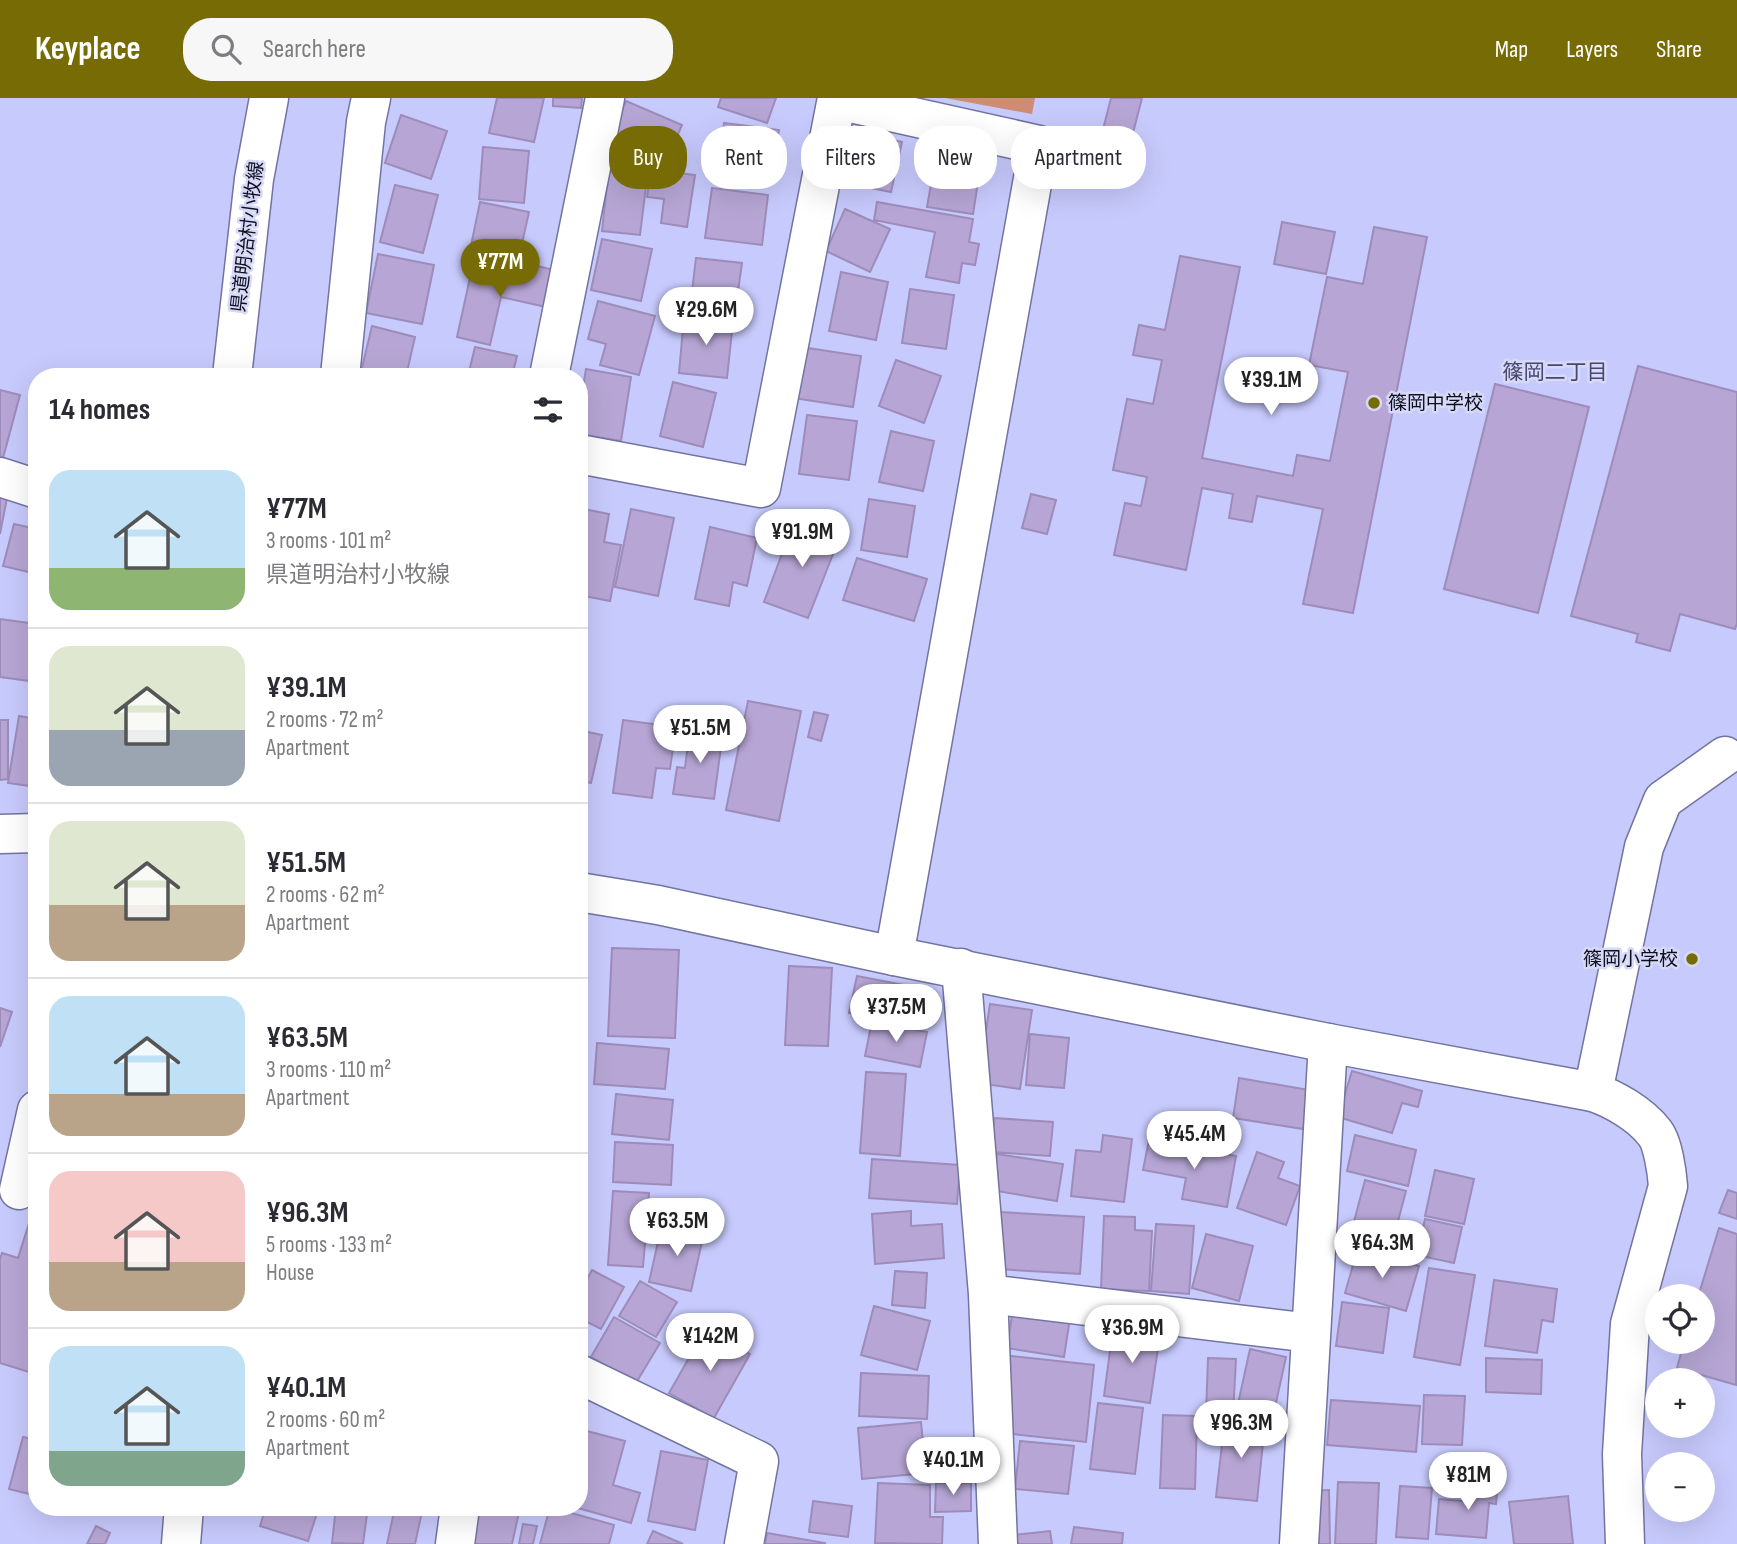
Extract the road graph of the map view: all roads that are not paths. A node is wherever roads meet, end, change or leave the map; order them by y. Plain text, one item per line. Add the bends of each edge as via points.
1 (269, 98) edge
2 (371, 98) edge
3 (605, 98) edge
4 (837, 99) edge
5 (233, 368) edge
6 (341, 368) edge
7 (551, 368) edge
8 (588, 456) edge
9 (0, 477) edge
10 (28, 486) edge
11 (1725, 757) dead end
12 (28, 833) edge
13 (0, 834) edge
14 (588, 893) edge
15 (894, 956) junction
16 (961, 968) junction
17 (1328, 1043) junction
18 (1593, 1092) junction
19 (28, 1148) edge
20 (18, 1190) edge
21 (988, 1294) junction
22 (1311, 1333) junction
23 (588, 1378) edge
24 (183, 1516) edge
25 (207, 1516) edge
26 (459, 1516) edge
27 (181, 1544) edge
28 (206, 1544) edge
29 (455, 1544) edge
30 (744, 1544) edge
31 (998, 1544) edge
32 (1299, 1544) edge
33 (1625, 1544) edge

1 - 5 street, 県道明治村小牧線 via 254,179
2 - 6 street
3 - 7 street
4 - 8 street via 761,488
4 - 15 street via 1039,145
9 - 10 street
11 - 18 street via 1663,800 1644,847
12 - 13 street
14 - 15 street
15 - 16 street
16 - 17 street
16 - 21 street
17 - 18 street
17 - 22 street
18 - 33 street via 1634,1114 1656,1133 1667,1170 1668,1186 1630,1324 1622,1454
19 - 20 street
21 - 22 street
21 - 31 street
22 - 32 street
23 - 30 street via 759,1461
24 - 27 street
25 - 28 street
26 - 29 street

